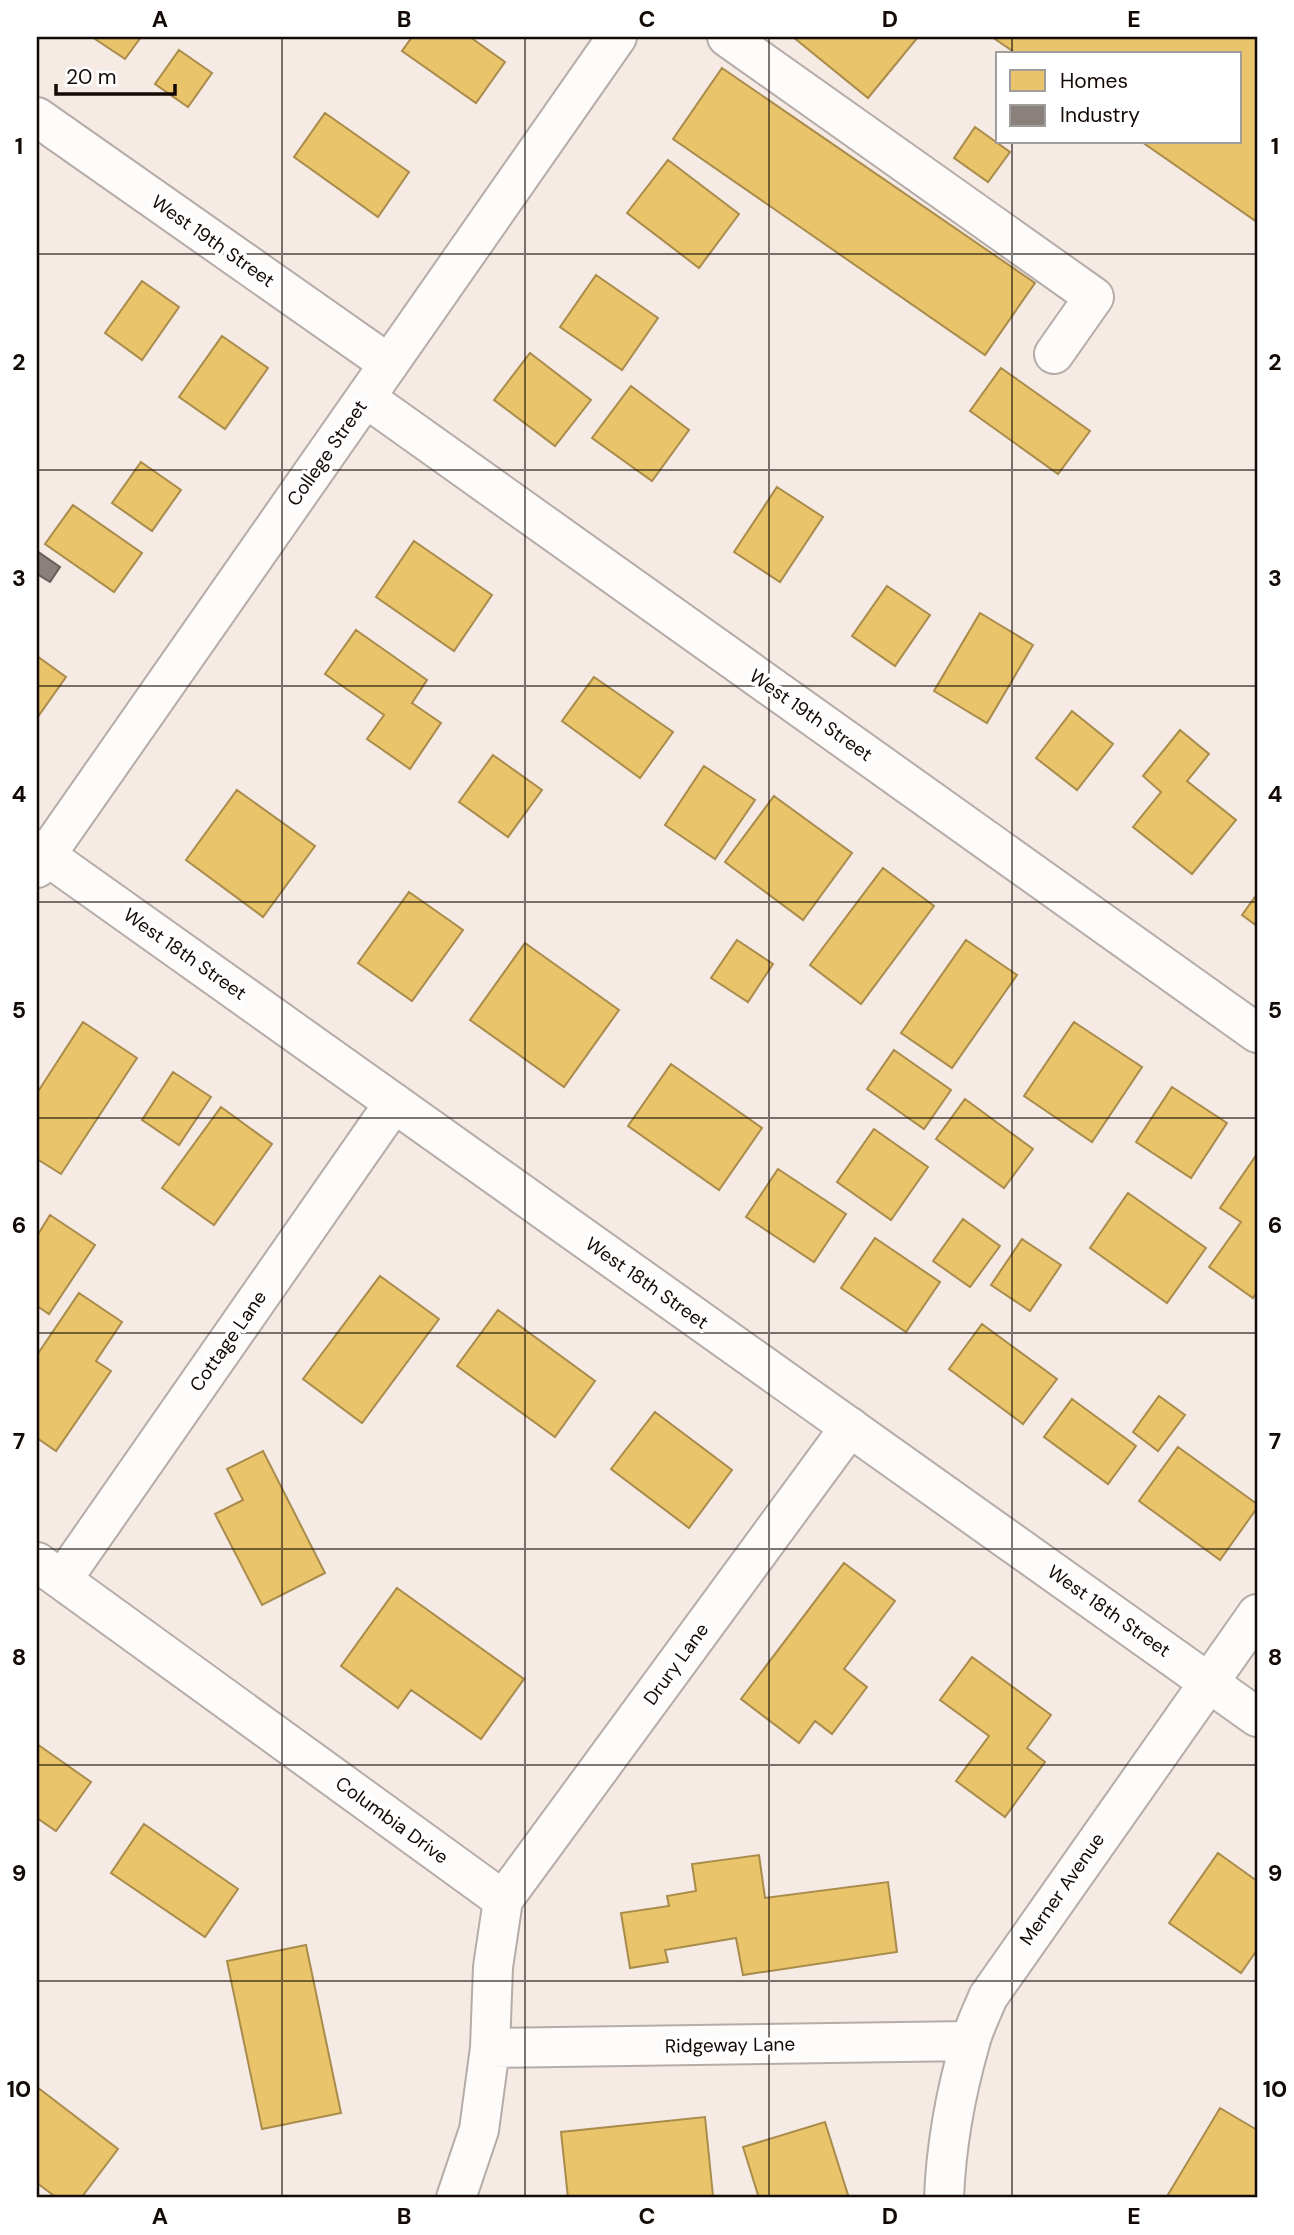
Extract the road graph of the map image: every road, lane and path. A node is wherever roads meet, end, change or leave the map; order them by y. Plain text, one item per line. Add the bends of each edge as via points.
1 (617, 37) edge
2 (727, 37) edge
3 (37, 117) edge
4 (1054, 354) dead end
5 (389, 364) junction
6 (366, 398) junction
7 (40, 858) edge
8 (1257, 1033) edge
9 (394, 1102) junction
10 (850, 1427) junction
11 (49, 1571) edge
12 (1257, 1614) edge
13 (1209, 1682) junction
14 (1257, 1717) edge
15 (503, 1900) junction
16 (970, 2041) junction
17 (490, 2048) junction
18 (456, 2198) edge
19 (944, 2198) edge

1 - 5 street, College Street
2 - 4 street via 1094,297
3 - 5 street, West 19th Street
5 - 6 street, College Street
6 - 7 street, College Street
6 - 8 street, West 19th Street
7 - 9 street, West 18th Street
9 - 10 street, West 18th Street
9 - 11 street, Cottage Lane
10 - 13 street, West 18th Street
10 - 15 street, Drury Lane
11 - 15 street, Columbia Drive
12 - 13 street, Merner Avenue
13 - 14 street, West 18th Street
13 - 16 street, Merner Avenue via 988,1997
15 - 17 street via 493,1968
16 - 17 street, Ridgeway Lane
16 - 19 street, Merner Avenue
17 - 18 street via 479,2130

